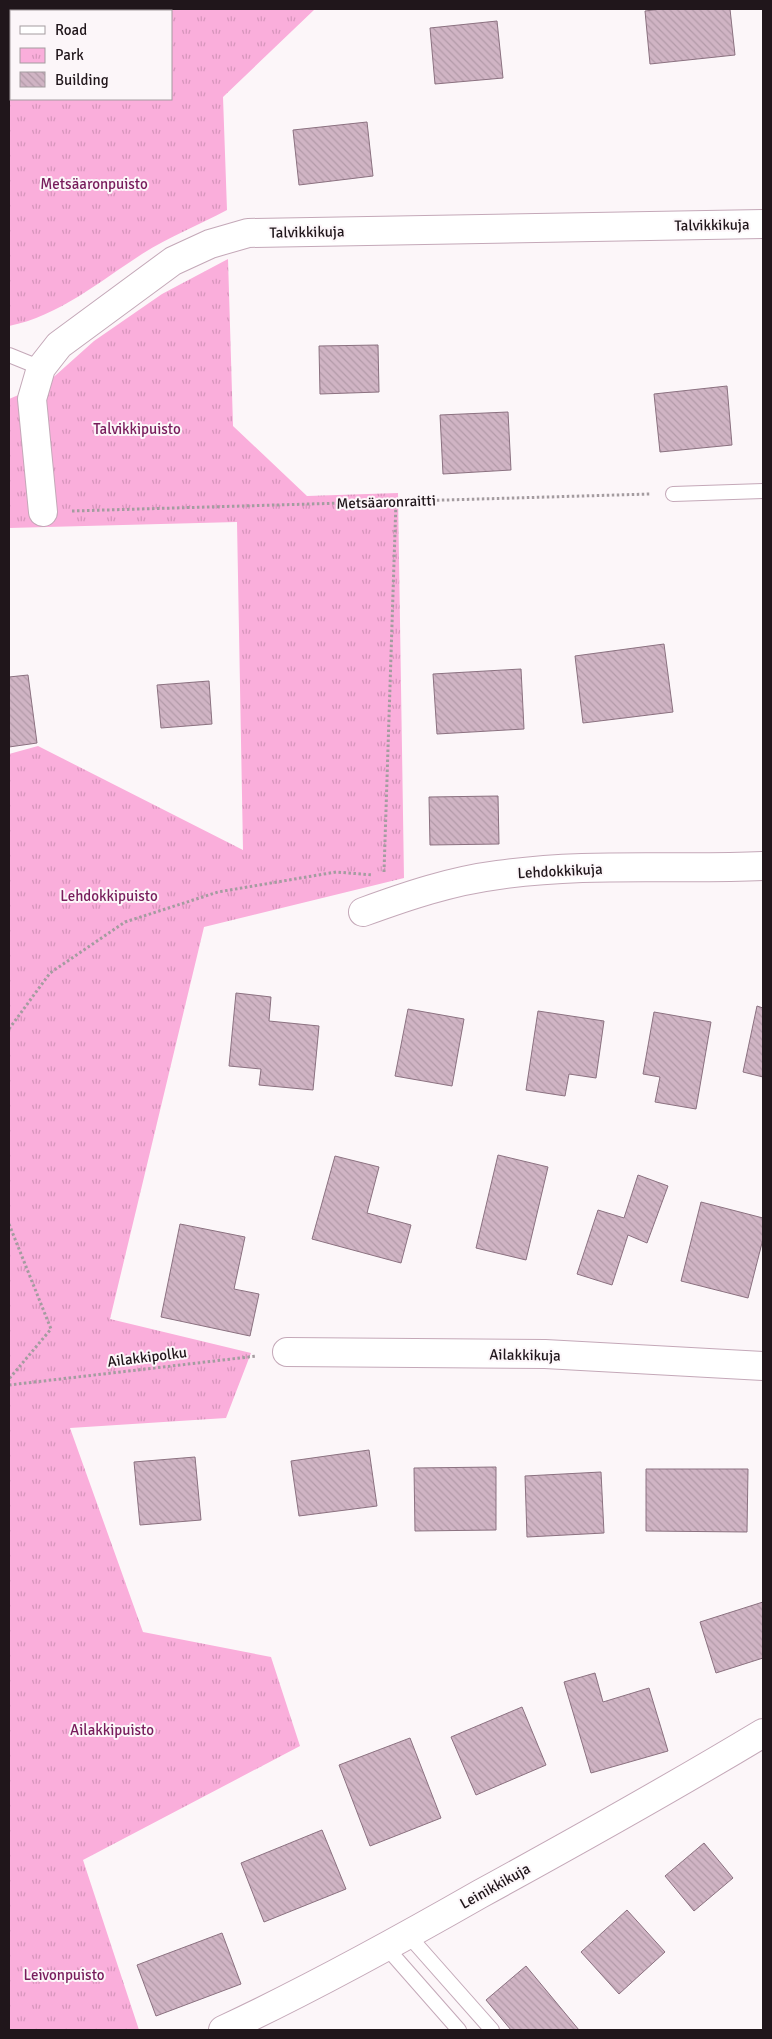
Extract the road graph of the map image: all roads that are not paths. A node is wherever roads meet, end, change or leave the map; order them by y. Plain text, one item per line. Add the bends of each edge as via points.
1 (763, 224) edge
2 (9, 355) edge
3 (41, 368) junction
4 (763, 491) edge
5 (673, 494) road end
6 (43, 512) road end
7 (763, 866) edge
8 (363, 912) dead end
9 (287, 1352) road end
10 (763, 1366) edge
11 (763, 1734) edge
12 (397, 1941) junction
13 (223, 2030) edge
14 (459, 2030) edge
15 (492, 2030) edge

1 - 3 street, Talvikkikuja via 248,233 210,244 173,261 59,345
2 - 3 lane
3 - 6 street, Talvikkikuja via 32,399
4 - 5 lane
7 - 8 street, Lehdokkikuja via 559,868 497,875 426,889
9 - 10 street, Ailakkikuja via 545,1354
11 - 12 street, Leinikkikuja
12 - 13 street, Leinikkikuja
12 - 14 lane
12 - 15 lane

